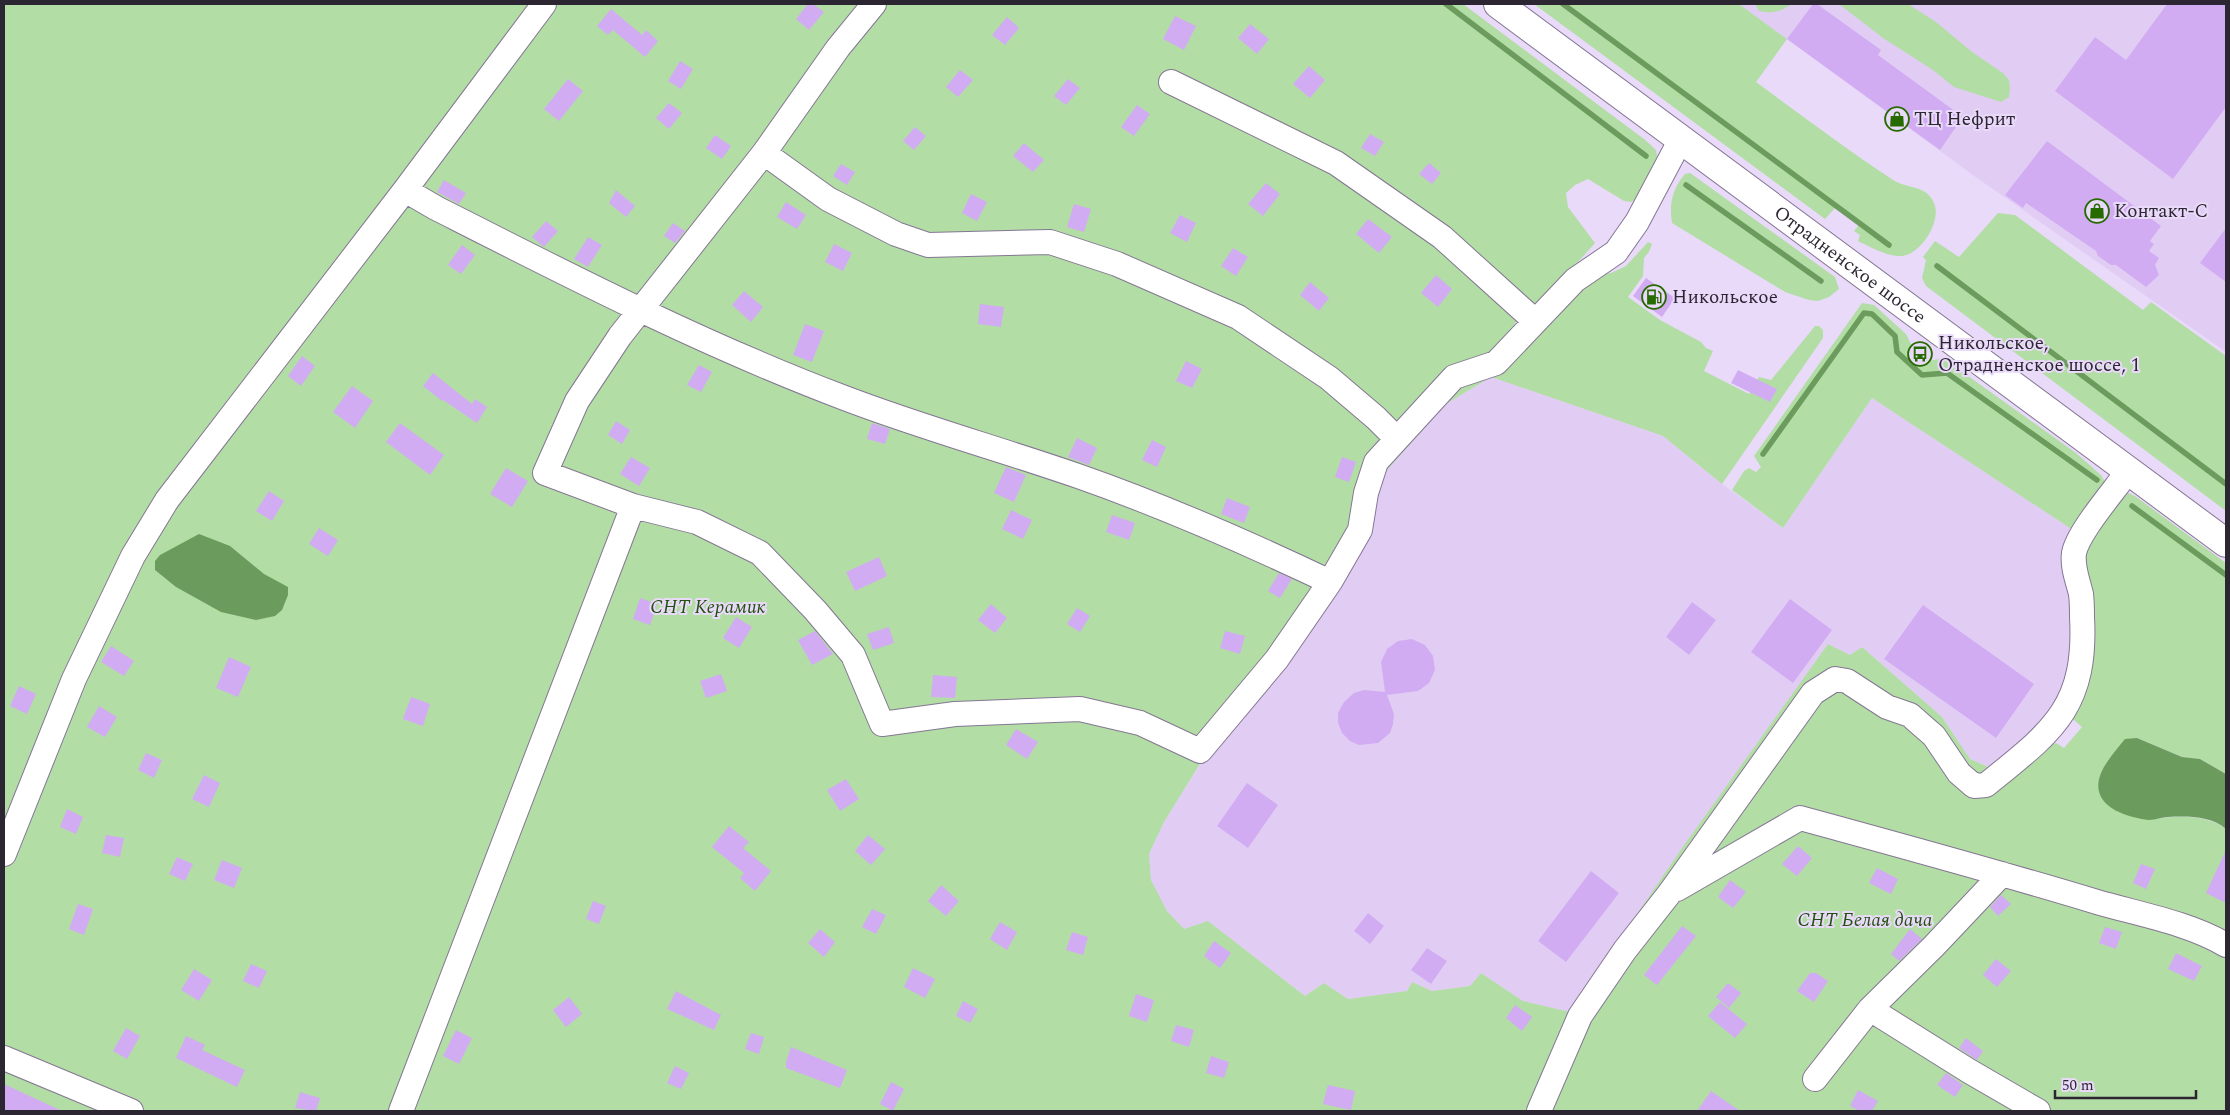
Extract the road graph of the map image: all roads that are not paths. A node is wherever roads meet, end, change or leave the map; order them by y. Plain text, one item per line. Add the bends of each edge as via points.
1 (544, 4) edge
2 (874, 4) edge
3 (1498, 4) edge
4 (1171, 82) dead end
5 (1681, 139) junction
6 (764, 153) junction
7 (404, 190) junction
8 (640, 311) junction
9 (1535, 322) junction
10 (1397, 439) junction
11 (2128, 471) junction
12 (633, 506) junction
13 (2226, 543) edge
14 (1330, 582) junction
15 (4, 854) edge
16 (2002, 874) junction
17 (1669, 894) junction
18 (2226, 944) edge
19 (1870, 1009) junction
20 (4, 1058) edge
21 (1815, 1078) dead end
22 (131, 1111) edge
23 (401, 1111) edge
24 (1539, 1111) edge
25 (2038, 1111) edge

1 - 7 street
2 - 6 street via 838,48
3 - 5 main road, Отрадненское шоссе
4 - 9 street via 1336,162 1442,237
5 - 9 street via 1637,222 1616,252 1575,280
5 - 11 main road, Отрадненское шоссе
6 - 8 street
6 - 10 street via 828,199 896,234 928,246 1050,242 1117,264 1238,317 1329,378
7 - 8 street
7 - 15 street via 167,500 133,556 74,679
8 - 12 street via 577,400 545,473
8 - 14 street via 844,398 1078,476 1172,512
9 - 10 street via 1496,363 1454,377
10 - 14 street via 1376,462 1366,493 1360,530
11 - 13 main road, Отрадненское шоссе
11 - 17 street via 2080,535 2074,554 2084,642 2081,666 2068,704 2038,743 1986,785 1974,786 1959,773 1934,736 1910,714 1888,708 1847,682 1835,680 1813,693
12 - 14 street via 697,522 760,553 816,610 853,655 882,724 955,714 1080,709 1140,723 1200,751 1277,658
12 - 23 street
16 - 17 street via 1800,818
16 - 18 street via 2210,935
16 - 19 street
17 - 24 street via 1625,950 1580,1016
19 - 21 street
19 - 25 street
20 - 22 street

